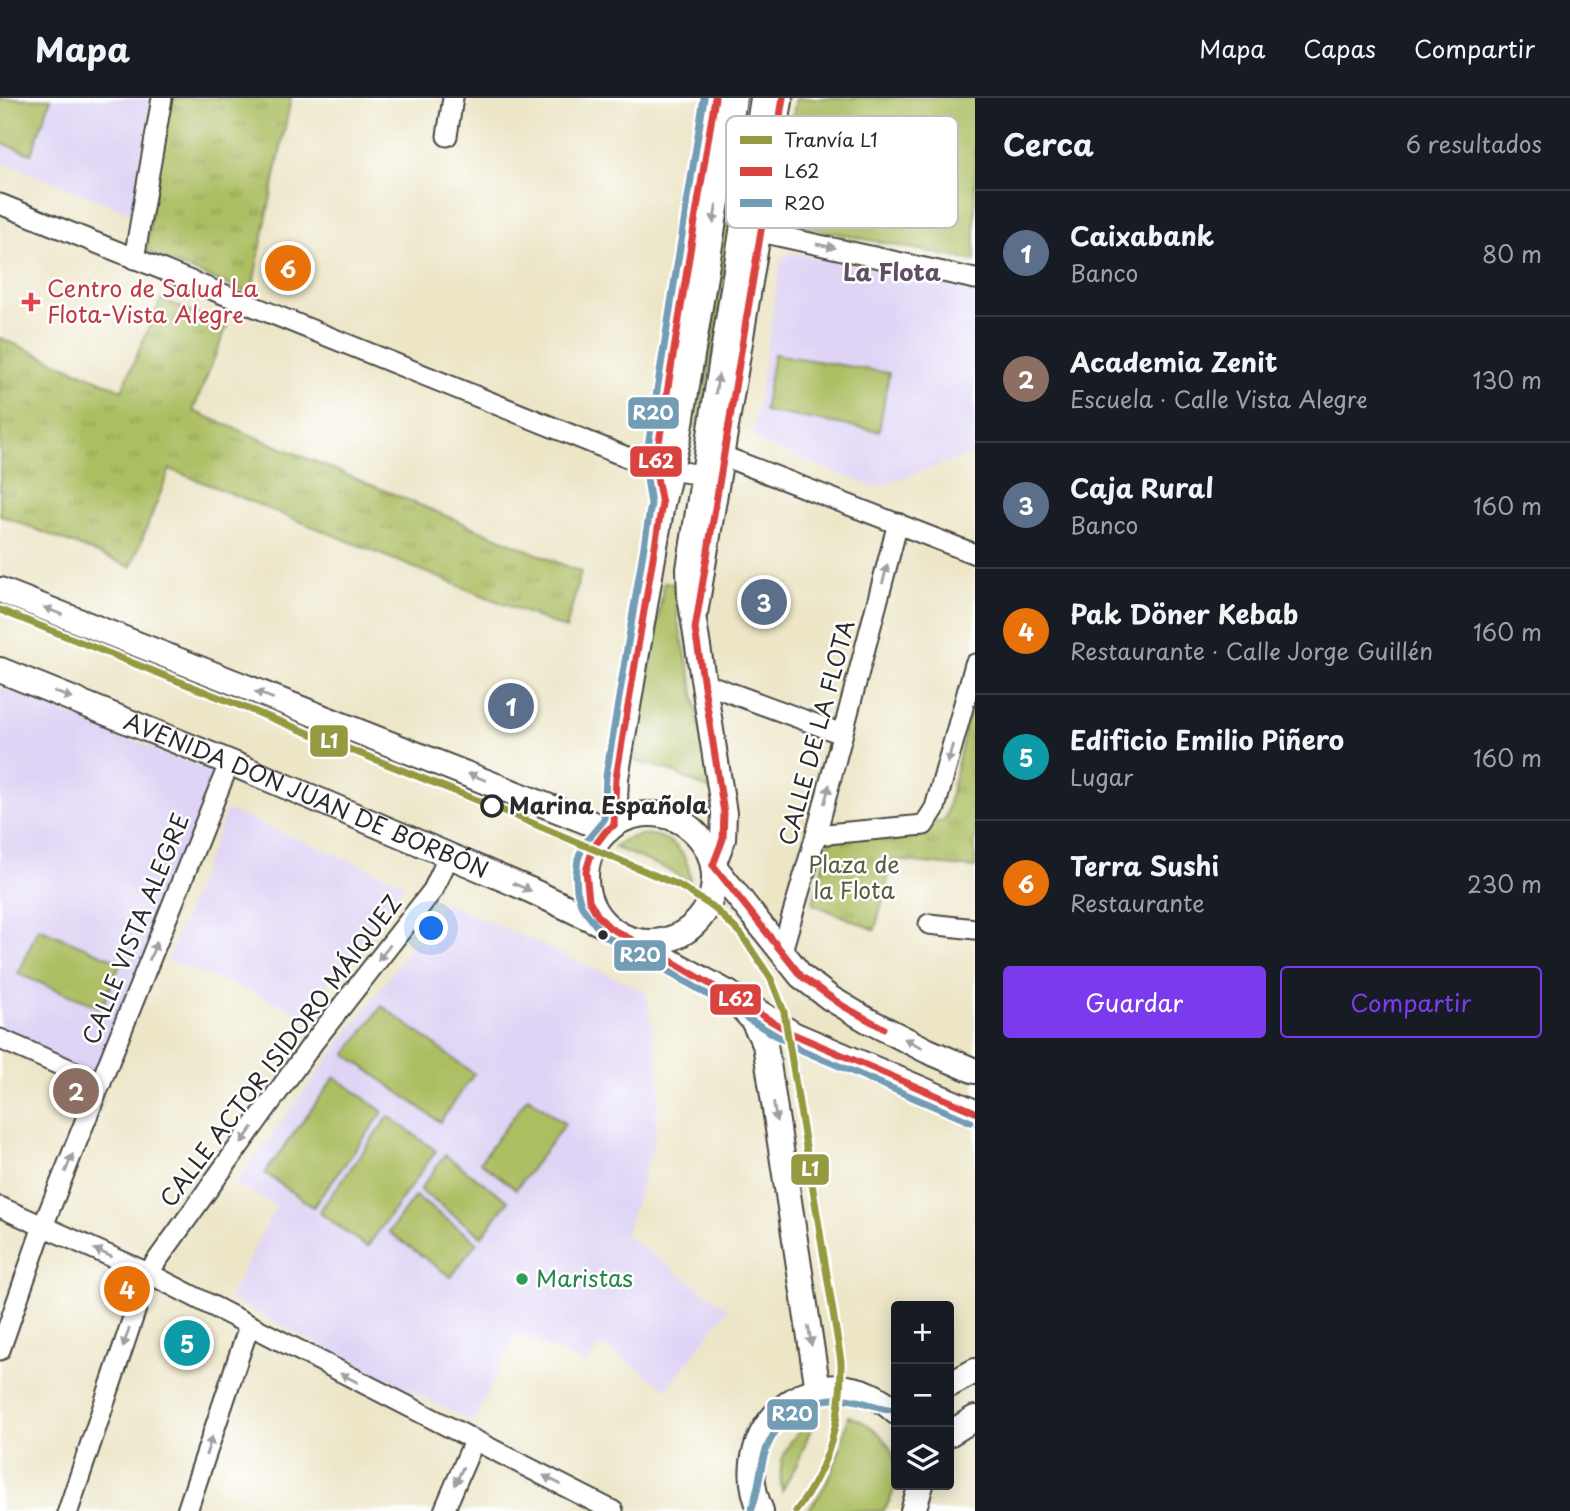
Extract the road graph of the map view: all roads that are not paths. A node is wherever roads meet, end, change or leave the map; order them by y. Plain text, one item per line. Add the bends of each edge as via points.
1 (162, 98) edge
2 (453, 98) edge
3 (715, 98) edge
4 (736, 98) edge
5 (763, 98) edge
6 (783, 98) edge
7 (733, 116) edge
8 (736, 116) edge
9 (760, 116) edge
10 (780, 116) edge
11 (447, 136) dead end
12 (726, 157) edge
13 (0, 204) edge
14 (741, 228) edge
15 (757, 228) edge
16 (761, 228) edge
17 (760, 232) junction
18 (134, 259) junction
19 (975, 279) edge
20 (723, 456) junction
21 (662, 468) junction
22 (702, 475) junction
23 (898, 523) junction
24 (975, 554) edge
25 (0, 590) edge
26 (695, 629) junction
27 (975, 664) edge
28 (0, 670) edge
29 (704, 683) junction
30 (842, 734) junction
31 (231, 762) junction
32 (611, 827) junction
33 (816, 835) junction
34 (449, 856) junction
35 (713, 864) junction
36 (929, 924) dead end
37 (975, 929) edge
38 (618, 933) junction
39 (782, 954) junction
40 (728, 993) junction
41 (0, 1039) edge
42 (975, 1071) edge
43 (101, 1083) junction
44 (975, 1112) edge
45 (0, 1207) edge
46 (43, 1226) junction
47 (148, 1273) junction
48 (249, 1326) junction
49 (0, 1350) edge
50 (975, 1371) edge
51 (954, 1382) edge
52 (818, 1390) junction
53 (886, 1398) edge
54 (975, 1418) edge
55 (954, 1431) edge
56 (474, 1441) junction
57 (751, 1472) junction
58 (919, 1490) edge
59 (68, 1511) edge
60 (187, 1511) edge
61 (444, 1511) edge
62 (613, 1511) edge
63 (739, 1511) edge
64 (761, 1511) edge
65 (913, 1511) edge

1 - 18 street
2 - 11 street
3 - 21 street
4 -> 7 main road
4 - 8 street
5 - 9 main road
6 - 10 street
12 -> 21 main road via 679,435
13 - 18 street
22 -> 14 main road
15 - 17 street
16 - 17 street
17 -> 19 street
17 - 20 street
18 - 21 street
20 - 23 street
20 - 26 street
21 - 22 street
21 - 32 main road via 662,504
22 - 26 main road via 689,569
23 - 24 street
30 -> 23 street, CALLE DE LA FLOTA
32 -> 25 main road
26 - 29 main road
27 -> 33 street via 935,808 924,825
28 -> 31 main road, AVENIDA DON JUAN DE BORBÓN
29 - 30 street
29 - 35 main road via 724,813 723,839
33 -> 30 street, CALLE DE LA FLOTA
31 - 34 main road, AVENIDA DON JUAN DE BORBÓN
43 -> 31 street, CALLE VISTA ALEGRE
32 - 35 main road via 642,814 677,819 696,832
32 - 38 main road via 593,848 586,883 598,916
33 - 39 street, CALLE DE LA FLOTA
34 -> 38 main road, AVENIDA DON JUAN DE BORBÓN
34 -> 47 street, CALLE ACTOR ISIDORO MÁIQUEZ via 433,890 313,1043
35 - 38 main road via 709,904 689,929 653,942
35 - 39 main road
36 - 37 street
38 - 40 main road, AVENIDA DON JUAN DE BORBÓN
42 -> 39 main road via 836,1002 801,976
40 - 44 main road, AVENIDA DON JUAN DE BORBÓN via 778,1027
40 -> 52 main road via 757,1026 765,1044
41 - 43 street
46 -> 43 street, CALLE VISTA ALEGRE
45 - 46 street
47 -> 46 street
46 - 49 street, CALLE VISTA ALEGRE
47 - 48 street
47 -> 59 street, CALLE ACTOR ISIDORO MÁIQUEZ
56 -> 48 street
60 -> 48 street
50 - 51 main road
52 - 53 main road via 852,1389
52 - 57 main road via 788,1403 770,1420 758,1441
54 - 55 main road
56 -> 61 street
62 -> 56 street
57 - 63 main road
57 - 64 main road
58 - 65 main road

